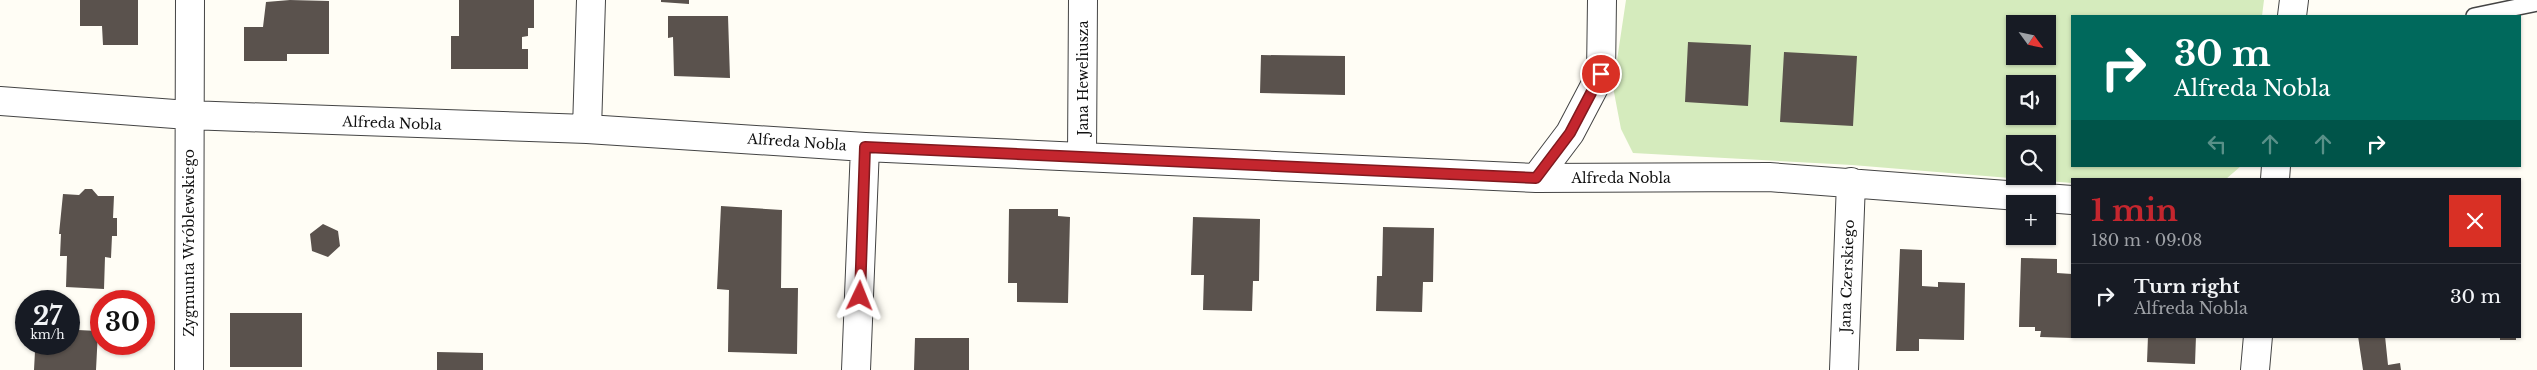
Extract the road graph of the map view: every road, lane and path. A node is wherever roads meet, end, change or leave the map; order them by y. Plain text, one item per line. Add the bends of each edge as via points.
1 (190, 0) edge
2 (591, 0) edge
3 (1083, 0) edge
4 (1602, 0) edge
5 (2294, 0) edge
6 (2537, 3) edge
7 (2292, 15) edge
8 (2479, 15) edge
9 (0, 101) edge
10 (188, 116) junction
11 (587, 130) junction
12 (865, 147) junction
13 (1082, 156) junction
14 (1536, 178) junction
15 (1851, 182) junction
16 (2071, 200) edge
17 (2258, 338) edge
18 (189, 370) edge
19 (856, 370) edge
20 (1844, 370) edge
21 (2255, 370) edge

1 - 10 street, Zygmunta Wróblewskiego
2 - 11 street
3 - 13 street, Jana Heweliusza
4 - 14 street via 1601,74 1570,133
5 - 7 street
6 - 8 lane
9 - 10 street, Alfreda Nobla
10 - 11 street, Alfreda Nobla
10 - 18 street, Zygmunta Wróblewskiego
11 - 12 street, Alfreda Nobla
12 - 13 street, Alfreda Nobla
12 - 19 street
13 - 14 street, Alfreda Nobla
14 - 15 street, Alfreda Nobla via 1769,177
15 - 16 street, Alfreda Nobla
15 - 20 street, Jana Czerskiego
17 - 21 street

